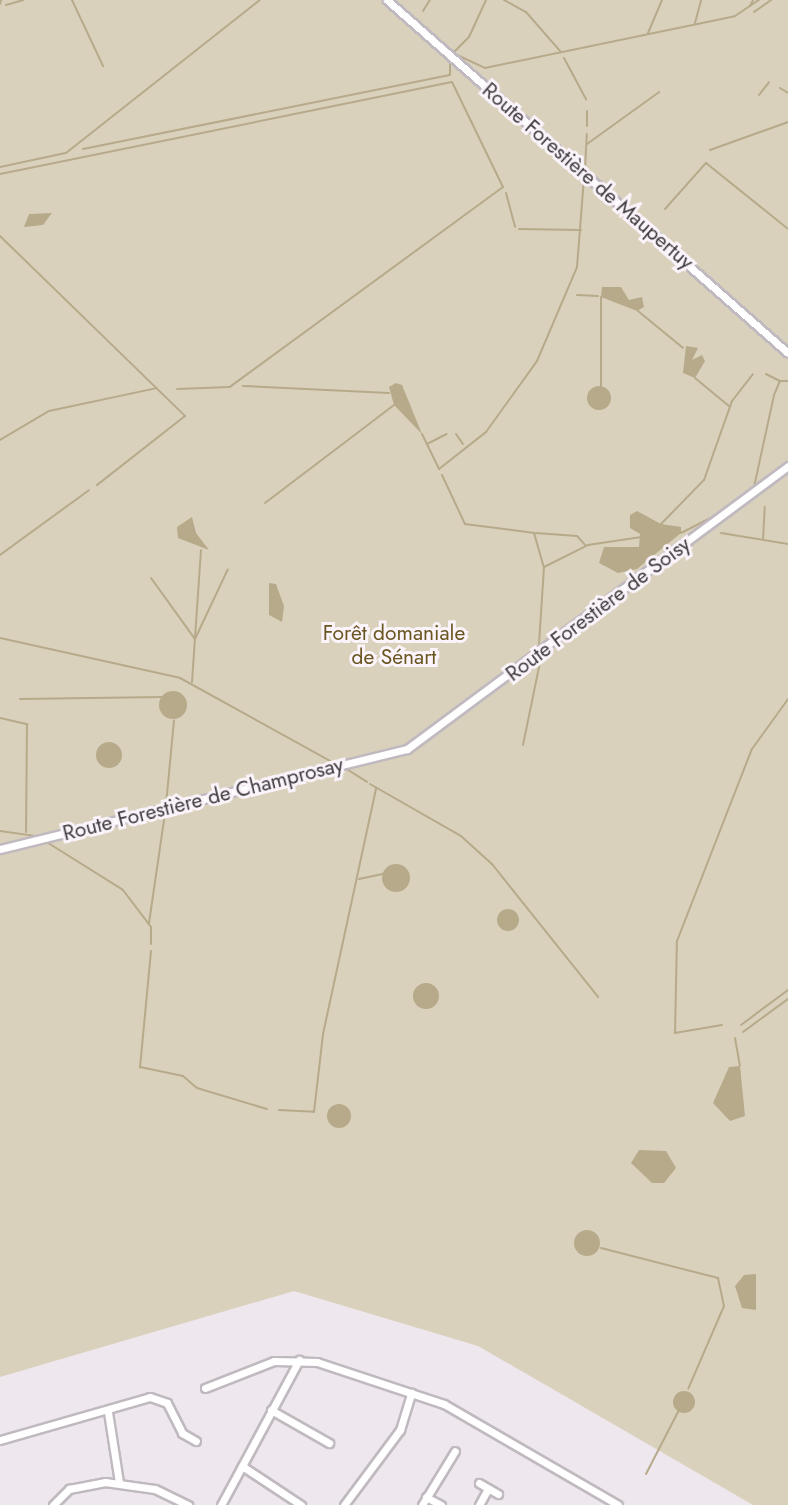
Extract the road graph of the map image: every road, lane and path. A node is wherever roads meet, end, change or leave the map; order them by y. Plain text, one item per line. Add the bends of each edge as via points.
1 (387, 0) edge
2 (788, 353) edge
3 (788, 466) edge
4 (407, 749) joint
5 (0, 849) edge
6 (299, 1360) junction
7 (205, 1388) dead end
8 (411, 1393) junction
9 (271, 1410) junction
10 (108, 1412) junction
11 (0, 1440) edge
12 (196, 1441) dead end
13 (329, 1443) dead end
14 (455, 1451) dead end
15 (242, 1466) junction
16 (118, 1482) junction
17 (479, 1483) dead end
18 (488, 1489) junction
19 (498, 1494) dead end
20 (426, 1497) junction
21 (53, 1505) edge
22 (188, 1505) edge
23 (221, 1505) edge
24 (301, 1505) edge
25 (344, 1505) edge
26 (422, 1505) edge
27 (441, 1505) edge
28 (479, 1505) edge
29 (618, 1505) edge

1 - 2 street, Route Forestière de Maupertuy
3 - 4 street, Route Forestière de Soisy
4 - 5 street, Route Forestière de Champrosay
6 - 7 street via 274,1362
6 - 8 street
6 - 9 street
8 - 25 street via 400,1430
8 - 29 street via 444,1404
9 - 13 street
9 - 15 street
10 - 11 street
10 - 12 street via 159,1398 182,1433
10 - 16 street
14 - 20 street
15 - 23 street
15 - 24 street
16 - 21 street via 69,1489
16 - 22 street
17 - 18 street
18 - 19 street
18 - 28 street
20 - 26 street
20 - 27 street

